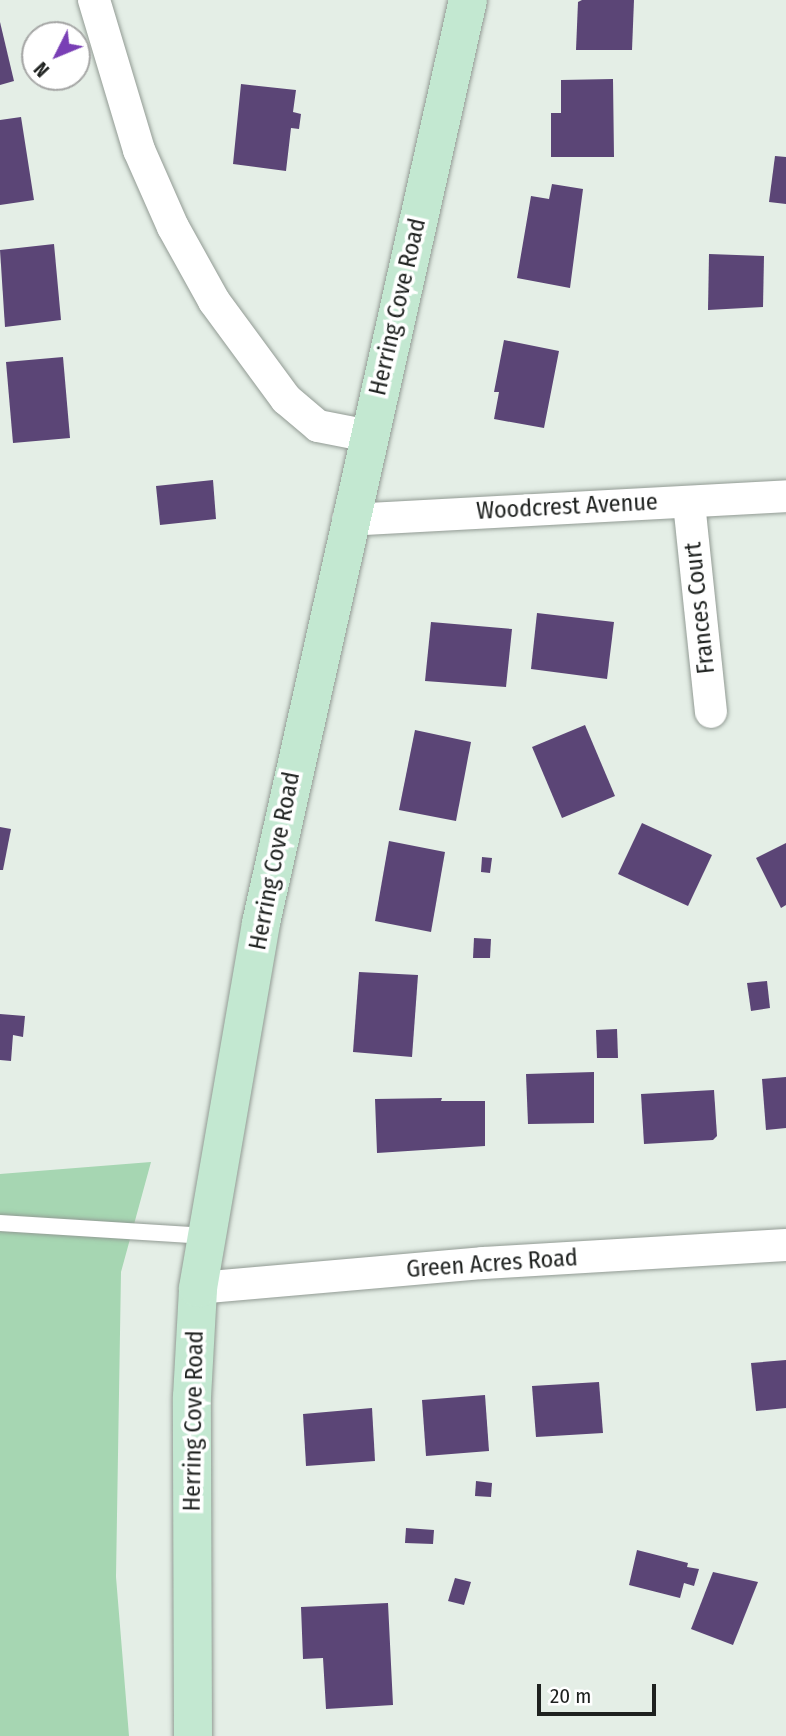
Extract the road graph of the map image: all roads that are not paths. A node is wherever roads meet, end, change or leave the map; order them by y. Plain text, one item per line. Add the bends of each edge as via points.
1 (94, 0) edge
2 (468, 0) edge
3 (369, 436) junction
4 (786, 496) edge
5 (689, 503) junction
6 (348, 520) junction
7 (711, 712) dead end
8 (0, 1223) edge
9 (207, 1236) junction
10 (786, 1245) edge
11 (198, 1288) junction
12 (193, 1736) edge

1 - 3 street via 125,109 155,189 214,302 286,399 318,426
2 - 3 main road, Herring Cove Road
3 - 6 main road, Herring Cove Road
4 - 5 street, Woodcrest Avenue
5 - 6 street, Woodcrest Avenue
5 - 7 street, Frances Court
6 - 9 main road, Herring Cove Road via 261,923
8 - 9 lane
9 - 11 main road, Herring Cove Road
10 - 11 street, Green Acres Road via 483,1263
11 - 12 main road, Herring Cove Road via 192,1397

